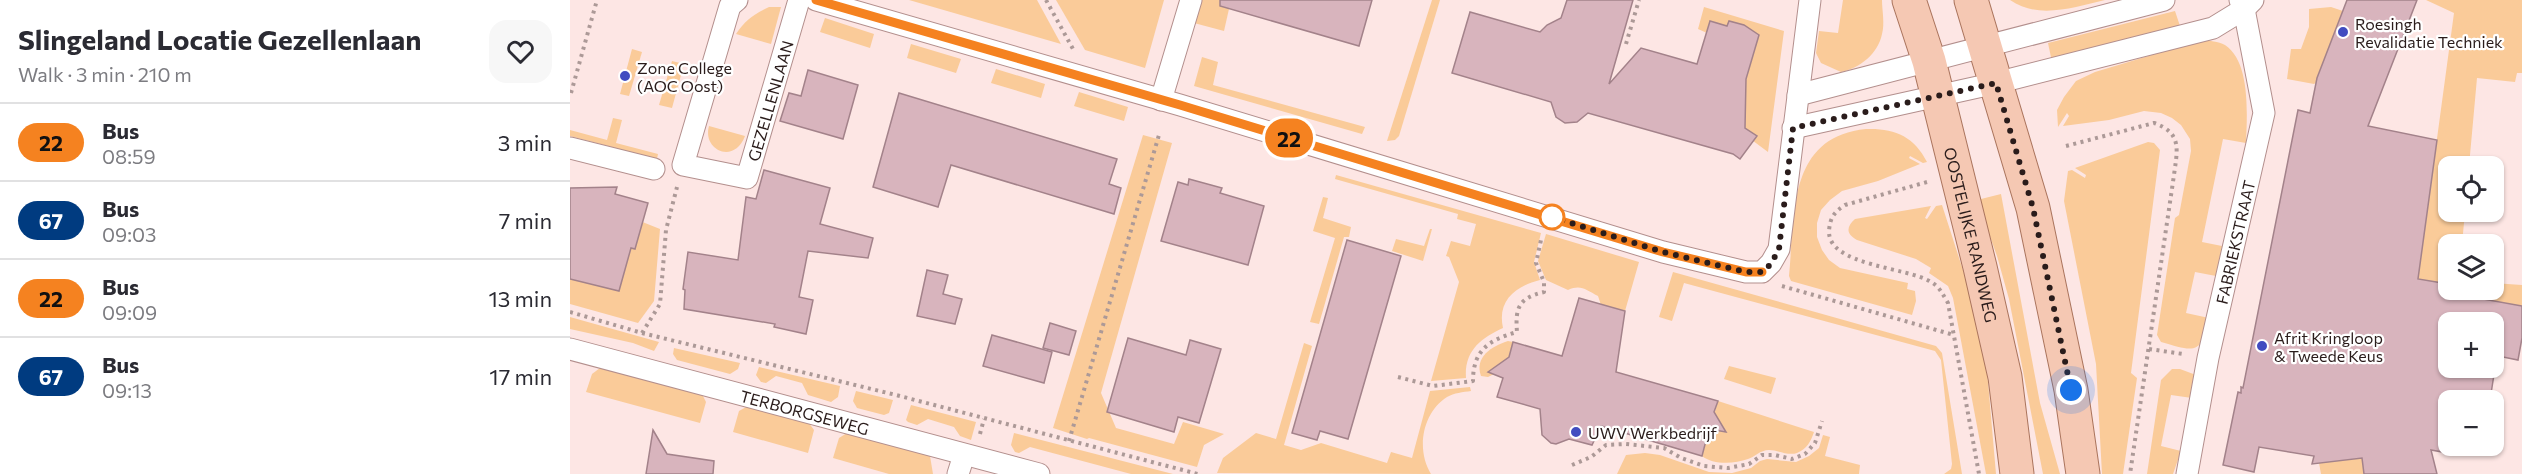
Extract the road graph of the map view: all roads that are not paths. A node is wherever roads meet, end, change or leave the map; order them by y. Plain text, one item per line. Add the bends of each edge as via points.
1 (737, 0) edge
2 (799, 0) edge
3 (816, 0) edge
4 (1191, 0) edge
5 (1810, 0) edge
6 (1909, 0) edge
7 (1971, 0) edge
8 (2164, 0) edge
9 (2246, 3) edge
10 (1984, 47) junction
11 (1929, 61) junction
12 (1996, 83) junction
13 (1798, 94) junction
14 (1938, 96) junction
15 (1161, 100) junction
16 (1793, 128) junction
17 (570, 148) edge
18 (654, 169) dead end
19 (570, 349) edge
20 (961, 465) edge
21 (1039, 474) edge
22 (2017, 474) edge
23 (2083, 474) edge
24 (2187, 474) edge

1 - 2 street, GEZELLENLAAN via 730,6 683,165 747,178
3 - 15 street
4 - 15 street
5 - 13 street
6 - 11 main road, OOSTELIJKE RANDWEG
7 - 10 main road
8 - 10 street
9 - 12 street, FABRIEKSTRAAT via 2213,28
9 - 24 street, FABRIEKSTRAAT via 2264,113 2208,358
10 - 11 street
10 - 12 main road
11 - 13 street
11 - 14 main road, OOSTELIJKE RANDWEG
12 - 14 street, FABRIEKSTRAAT
12 - 23 main road via 2033,208 2071,390
13 - 16 street
14 - 16 street, FABRIEKSTRAAT
14 - 22 main road, OOSTELIJKE RANDWEG via 2005,376
15 - 16 street via 1663,252 1746,272 1762,272 1779,249
17 - 18 street
19 - 20 street, TERBORGSEWEG
20 - 21 street, TERBORGSEWEG

